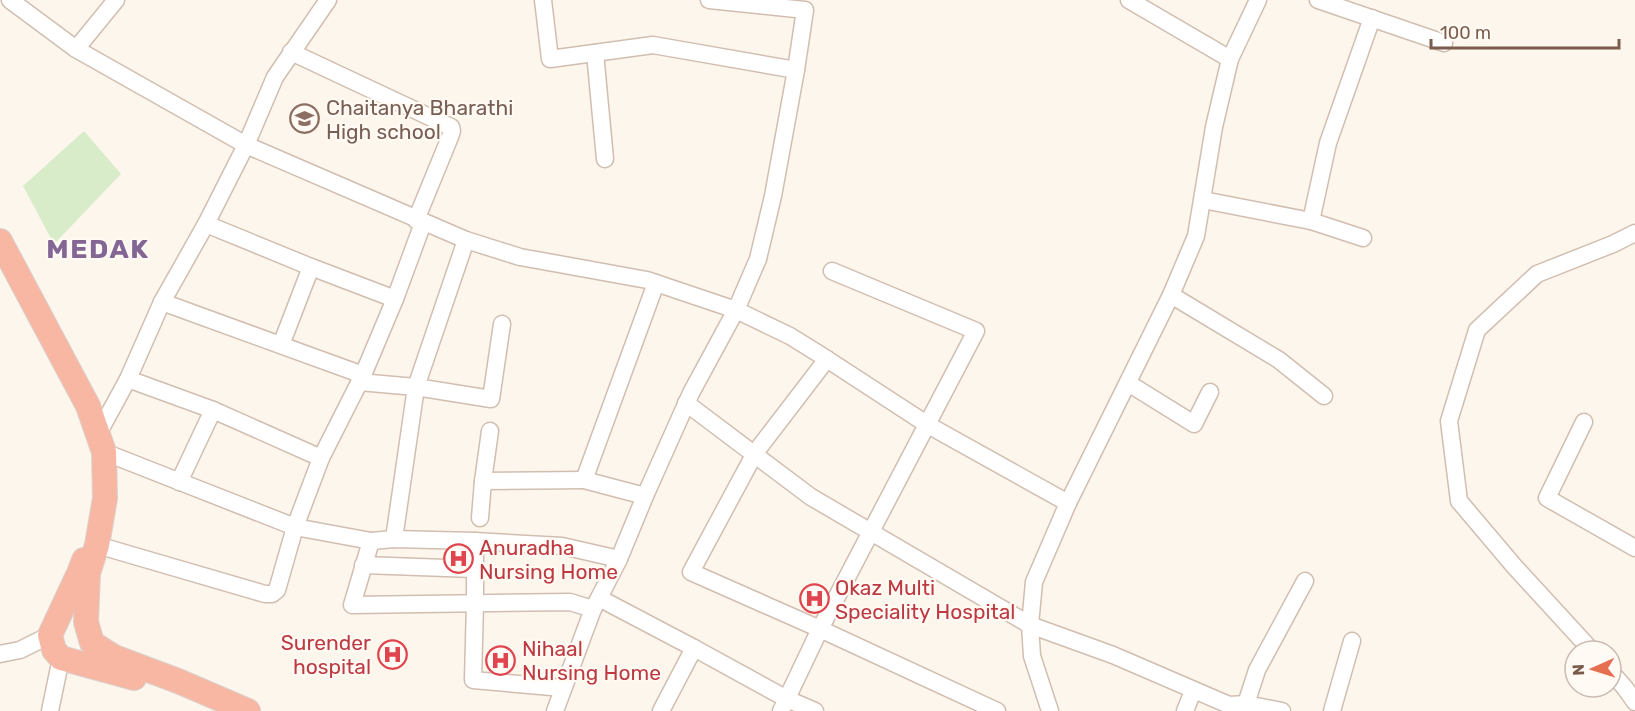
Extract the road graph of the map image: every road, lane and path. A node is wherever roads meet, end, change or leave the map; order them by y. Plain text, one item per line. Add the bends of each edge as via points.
1 (3, 0) edge
2 (10, 0) edge
3 (116, 0) edge
4 (328, 0) edge
5 (543, 0) edge
6 (709, 0) edge
7 (1129, 0) edge
8 (1257, 0) edge
9 (1318, 0) edge
10 (0, 7) edge
11 (1372, 18) junction
12 (1444, 43) dead end
13 (76, 49) junction
14 (291, 52) junction
15 (595, 53) junction
16 (1230, 59) junction
17 (796, 70) junction
18 (246, 145) junction
19 (605, 159) dead end
20 (1203, 200) junction
21 (420, 221) junction
22 (1311, 221) junction
23 (206, 224) junction
24 (1635, 233) edge
25 (1363, 238) dead end
26 (466, 240) junction
27 (0, 241) edge
28 (311, 267) junction
29 (0, 269) edge
30 (832, 271) dead end
31 (656, 283) junction
32 (1171, 295) junction
33 (395, 299) junction
34 (162, 302) junction
35 (736, 310) junction
36 (502, 324) dead end
37 (281, 345) junction
38 (827, 359) junction
39 (361, 378) junction
40 (128, 379) junction
41 (1128, 383) junction
42 (416, 387) junction
43 (1210, 392) dead end
44 (1324, 396) dead end
45 (686, 403) junction
46 (213, 410) junction
47 (1584, 422) dead end
48 (928, 425) junction
49 (490, 431) dead end
50 (101, 442) junction
51 (755, 453) junction
52 (321, 458) junction
53 (584, 480) junction
54 (483, 481) junction
55 (179, 482) junction
56 (645, 496) junction
57 (1068, 503) junction
58 (480, 518) dead end
59 (295, 527) junction
60 (870, 532) junction
61 (394, 539) junction
62 (371, 541) junction
63 (475, 542) junction
64 (98, 544) junction
65 (1635, 548) edge
66 (619, 559) junction
67 (363, 565) junction
68 (474, 569) junction
69 (1305, 581) dead end
70 (476, 603) junction
71 (596, 604) junction
72 (1030, 625) junction
73 (820, 628) junction
74 (50, 635) junction
75 (1581, 639) edge
76 (1352, 641) dead end
77 (694, 648) junction
78 (0, 654) edge
79 (61, 658) junction
80 (1623, 686) edge
81 (563, 688) junction
82 (1193, 691) junction
83 (1635, 702) edge
84 (1246, 704) junction
85 (784, 705) edge
86 (1228, 708) edge
87 (50, 711) edge
88 (214, 711) edge
89 (248, 711) edge
90 (555, 711) edge
91 (661, 711) edge
92 (815, 711) edge
93 (997, 711) edge
94 (1050, 711) edge
95 (1185, 711) edge
96 (1282, 711) edge
97 (1332, 711) edge

1 - 10 street
2 - 13 street
3 - 13 street
4 - 14 street
5 - 15 street via 550,59
6 - 17 street via 805,10
7 - 16 street
8 - 16 street
9 - 11 street
11 - 12 street
11 - 22 street via 1328,144
13 - 18 street
14 - 18 street via 275,77
14 - 21 street via 451,127
15 - 17 street via 653,45
15 - 19 street
16 - 20 street
17 - 35 street via 758,259
18 - 21 street
18 - 23 street
20 - 22 street
20 - 32 street via 1196,236
21 - 26 street
21 - 33 street
22 - 25 street
23 - 28 street
23 - 34 street
24 - 75 street via 1537,273 1478,330 1449,421 1459,501
26 - 31 street via 520,257
26 - 42 street
27 - 50 highway via 88,406
28 - 33 street
28 - 37 street
29 - 74 highway via 69,398 94,462 91,537
30 - 48 street via 976,331
31 - 35 street
31 - 53 street
32 - 41 street
32 - 44 street via 1279,360
33 - 39 street
34 - 37 street
34 - 40 street
35 - 38 street
35 - 45 street
36 - 42 street via 491,399
37 - 39 street
38 - 48 street
38 - 51 street
39 - 42 street
39 - 52 street
40 - 46 street
40 - 50 street
41 - 43 street via 1194,424
41 - 57 street
42 - 61 street
45 - 51 street
45 - 56 street
46 - 52 street
46 - 55 street
47 - 65 street via 1547,498
48 - 57 street
48 - 60 street
49 - 54 street
50 - 55 street
50 - 64 highway via 105,498
51 - 60 street via 811,497
51 - 73 street via 691,572
52 - 59 street
53 - 54 street
53 - 56 street
54 - 58 street
55 - 59 street
56 - 66 street
57 - 72 street via 1034,582
59 - 62 street
59 - 64 street via 277,590 272,594
60 - 72 street
60 - 73 street
61 - 62 street
61 - 63 street
62 - 67 street
63 - 66 street via 562,546
63 - 68 street
64 - 89 highway via 88,573 86,622 92,643 114,657
66 - 71 street
67 - 68 street
67 - 70 street via 352,605
68 - 70 street
69 - 84 street via 1257,670
70 - 71 street
70 - 81 street via 474,680
71 - 77 street
71 - 81 street
72 - 82 street via 1113,655
72 - 94 street via 1032,656
73 - 85 street
73 - 93 street
74 - 78 street via 20,650
74 - 79 highway
76 - 97 street
77 - 85 street
77 - 91 street
79 - 87 street
79 - 88 highway via 127,675
80 - 83 street
81 - 90 street
82 - 86 street
82 - 95 street
84 - 86 street
84 - 96 street
85 - 92 street

